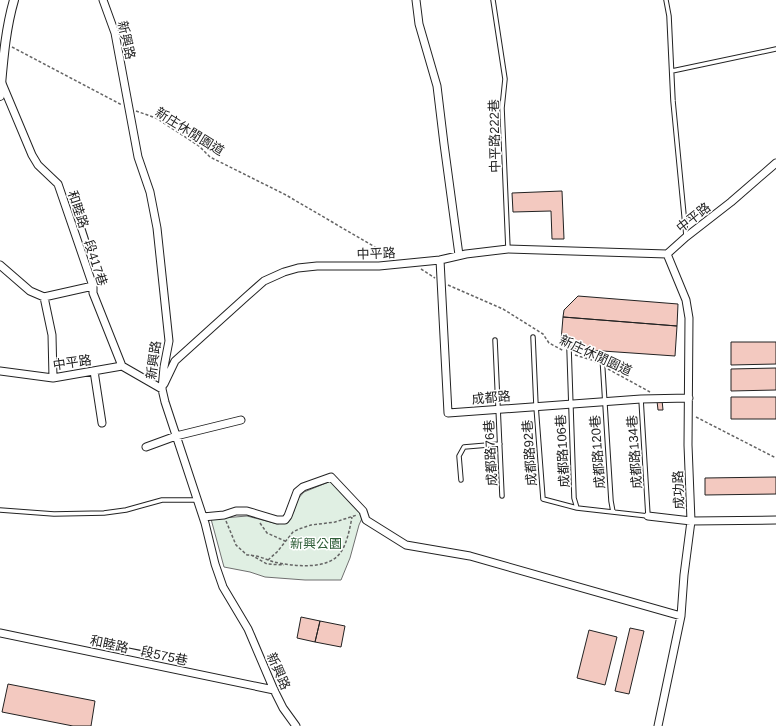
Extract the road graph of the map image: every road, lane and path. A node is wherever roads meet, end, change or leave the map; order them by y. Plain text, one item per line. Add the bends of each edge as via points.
1 (14, 0) edge
2 (103, 0) edge
3 (416, 0) edge
4 (493, 0) edge
5 (666, 0) edge
6 (2, 42) edge
7 (776, 49) edge
8 (672, 71) junction
9 (1, 81) junction
10 (0, 96) edge
11 (129, 109) junction
12 (776, 163) edge
13 (686, 237) junction
14 (508, 249) junction
15 (667, 254) junction
16 (460, 255) junction
17 (392, 257) dead end
18 (440, 260) junction
19 (413, 263) junction
20 (0, 265) edge
21 (441, 283) junction
22 (93, 286) junction
23 (44, 297) junction
24 (533, 337) dead end
25 (495, 340) dead end
26 (568, 348) dead end
27 (568, 354) junction
28 (602, 356) dead end
29 (122, 366) junction
30 (602, 366) junction
31 (0, 371) edge
32 (94, 371) junction
33 (53, 378) junction
34 (162, 389) junction
35 (663, 398) junction
36 (689, 398) junction
37 (641, 399) junction
38 (604, 402) junction
39 (570, 404) junction
40 (536, 406) junction
41 (498, 408) junction
42 (688, 413) junction
43 (242, 420) dead end
44 (102, 423) dead end
45 (176, 436) junction
46 (500, 444) junction
47 (146, 447) dead end
48 (776, 458) edge
49 (461, 480) dead end
50 (502, 496) dead end
51 (197, 500) junction
52 (576, 508) junction
53 (0, 510) edge
54 (363, 510) junction
55 (613, 512) junction
56 (256, 513) junction
57 (224, 515) junction
58 (648, 516) junction
59 (352, 517) junction
60 (203, 518) junction
61 (776, 520) edge
62 (691, 521) junction
63 (285, 541) junction
64 (251, 555) junction
65 (268, 560) junction
66 (287, 565) junction
67 (682, 616) junction
68 (0, 633) edge
69 (274, 690) junction
70 (296, 726) edge
71 (658, 726) edge

1 - 6 street
2 - 11 street, 新興路 via 115,33
3 - 16 street via 419,24 437,86
4 - 14 lane, 中平路222巷 via 505,79 502,108
5 - 8 lane
6 - 9 street
6 - 11 path, 新庄休閒園道
7 - 8 lane
8 - 13 lane
9 - 10 street
9 - 22 street, 和睦路一段417巷 via 32,155 38,165 58,184
11 - 17 path, 新庄休閒園道 via 156,118 193,141 210,157 286,195
11 - 34 street, 新興路 via 138,157 150,192 158,228 169,341
12 - 13 street, 中平路
13 - 15 street, 中平路
14 - 15 street, 中平路
14 - 16 street, 中平路
15 - 36 street, 成功路 via 686,300 689,318
16 - 18 street, 中平路
18 - 19 street, 中平路
18 - 21 street, 成都路
19 - 21 path, 新庄休閒園道
19 - 34 street, 中平路 via 317,266 284,272 264,281 175,361
20 - 23 street via 30,291
21 - 27 path, 新庄休閒園道 via 503,309 543,334 549,343
21 - 41 street, 成都路 via 448,413
22 - 23 street
22 - 29 street, 和睦路一段417巷 via 93,293
23 - 33 street via 52,335
24 - 40 lane, 成都路92巷
25 - 41 lane, 成都路76巷
26 - 27 lane, 成都路106巷
27 - 30 path, 新庄休閒園道 via 592,360
27 - 39 lane, 成都路106巷
28 - 30 lane, 成都路120巷
29 - 32 street, 中平路
29 - 34 street
30 - 35 path, 新庄休閒園道
30 - 38 lane, 成都路120巷
31 - 33 street, 中平路
32 - 33 street, 中平路
32 - 44 street
34 - 45 street, 新興路
35 - 36 street, 成都路
35 - 37 street, 成都路
36 - 42 street, 成功路
37 - 38 street, 成都路
37 - 58 lane, 成都路134巷
38 - 39 street, 成都路
38 - 55 lane, 成都路120巷
39 - 40 street, 成都路
39 - 52 lane, 成都路106巷
40 - 41 street, 成都路
40 - 52 lane, 成都路92巷 via 542,499
41 - 46 lane, 成都路76巷
42 - 48 path
42 - 62 street, 成功路
43 - 45 street
45 - 47 street
45 - 51 street, 新興路
46 - 49 lane via 464,447 459,456
46 - 50 lane, 成都路76巷
51 - 53 lane via 162,500 104,513 54,514
51 - 60 street, 新興路
52 - 55 lane
54 - 56 street via 331,477 303,487 297,492 285,520
54 - 59 path
54 - 67 street via 366,520 406,545 470,556
55 - 58 lane
56 - 57 street via 236,511
56 - 63 path via 267,533
57 - 60 street
57 - 64 path via 236,545 244,553
58 - 62 street
59 - 63 path via 299,528
59 - 66 path via 344,546 337,557 306,567
60 - 69 street, 新興路 via 222,587 248,629
61 - 62 street
62 - 67 street, 成功路
63 - 65 path
64 - 65 path
64 - 66 path via 267,564
65 - 66 path
67 - 71 street, 成功路
68 - 69 street, 和睦路一段575巷
69 - 70 street, 新興路

